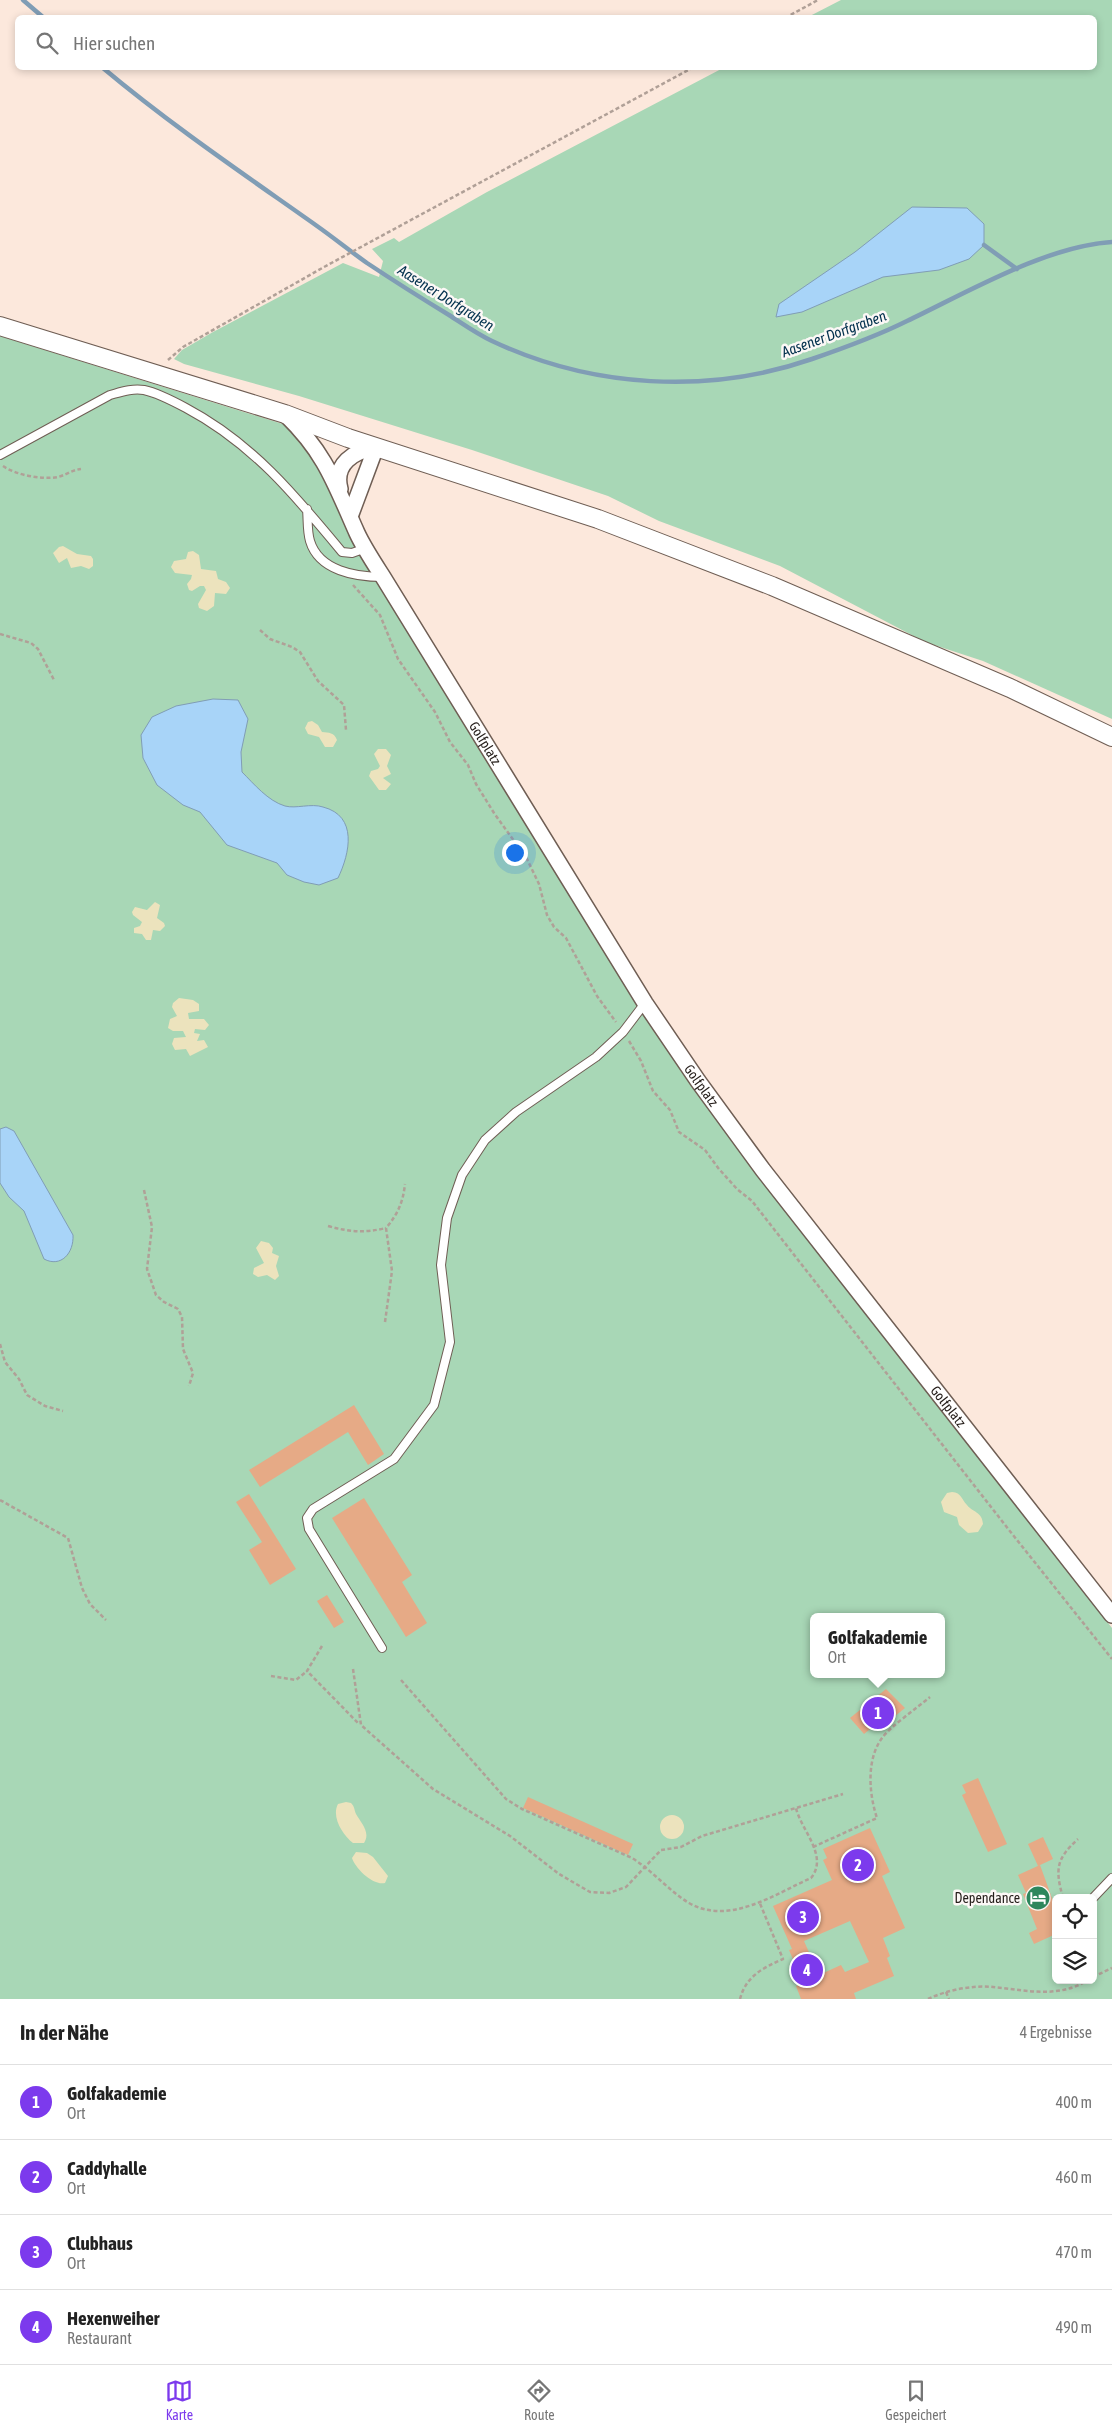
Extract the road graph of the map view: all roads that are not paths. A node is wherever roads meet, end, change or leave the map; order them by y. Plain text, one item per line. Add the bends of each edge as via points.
1 (0, 326) edge
2 (285, 414) junction
3 (376, 447) junction
4 (0, 455) edge
5 (341, 494) junction
6 (307, 509) junction
7 (351, 514) junction
8 (366, 548) junction
9 (383, 577) junction
10 (1112, 737) edge
11 (645, 1004) junction
12 (1112, 1615) edge
13 (382, 1648) dead end
14 (1112, 1878) edge
15 (1097, 1894) edge

1 - 2 street
2 - 3 street
2 - 5 street, Golfplatz via 313,443
3 - 5 street via 358,451 345,462 339,478
3 - 7 street
3 - 10 street via 598,519 772,586 1010,688
4 - 6 lane via 110,395 144,390 215,423 257,457
5 - 7 street, Golfplatz
6 - 8 lane via 342,552 352,553
6 - 9 lane via 310,541 320,559 340,571 364,577
7 - 8 street, Golfplatz
8 - 9 street, Golfplatz
9 - 11 street, Golfplatz
11 - 12 street, Golfplatz via 762,1170
11 - 13 lane via 624,1032 596,1057 516,1112 485,1140 462,1175 447,1218 441,1264 450,1342 434,1405 394,1458 314,1509 307,1518 310,1529
14 - 15 lane

